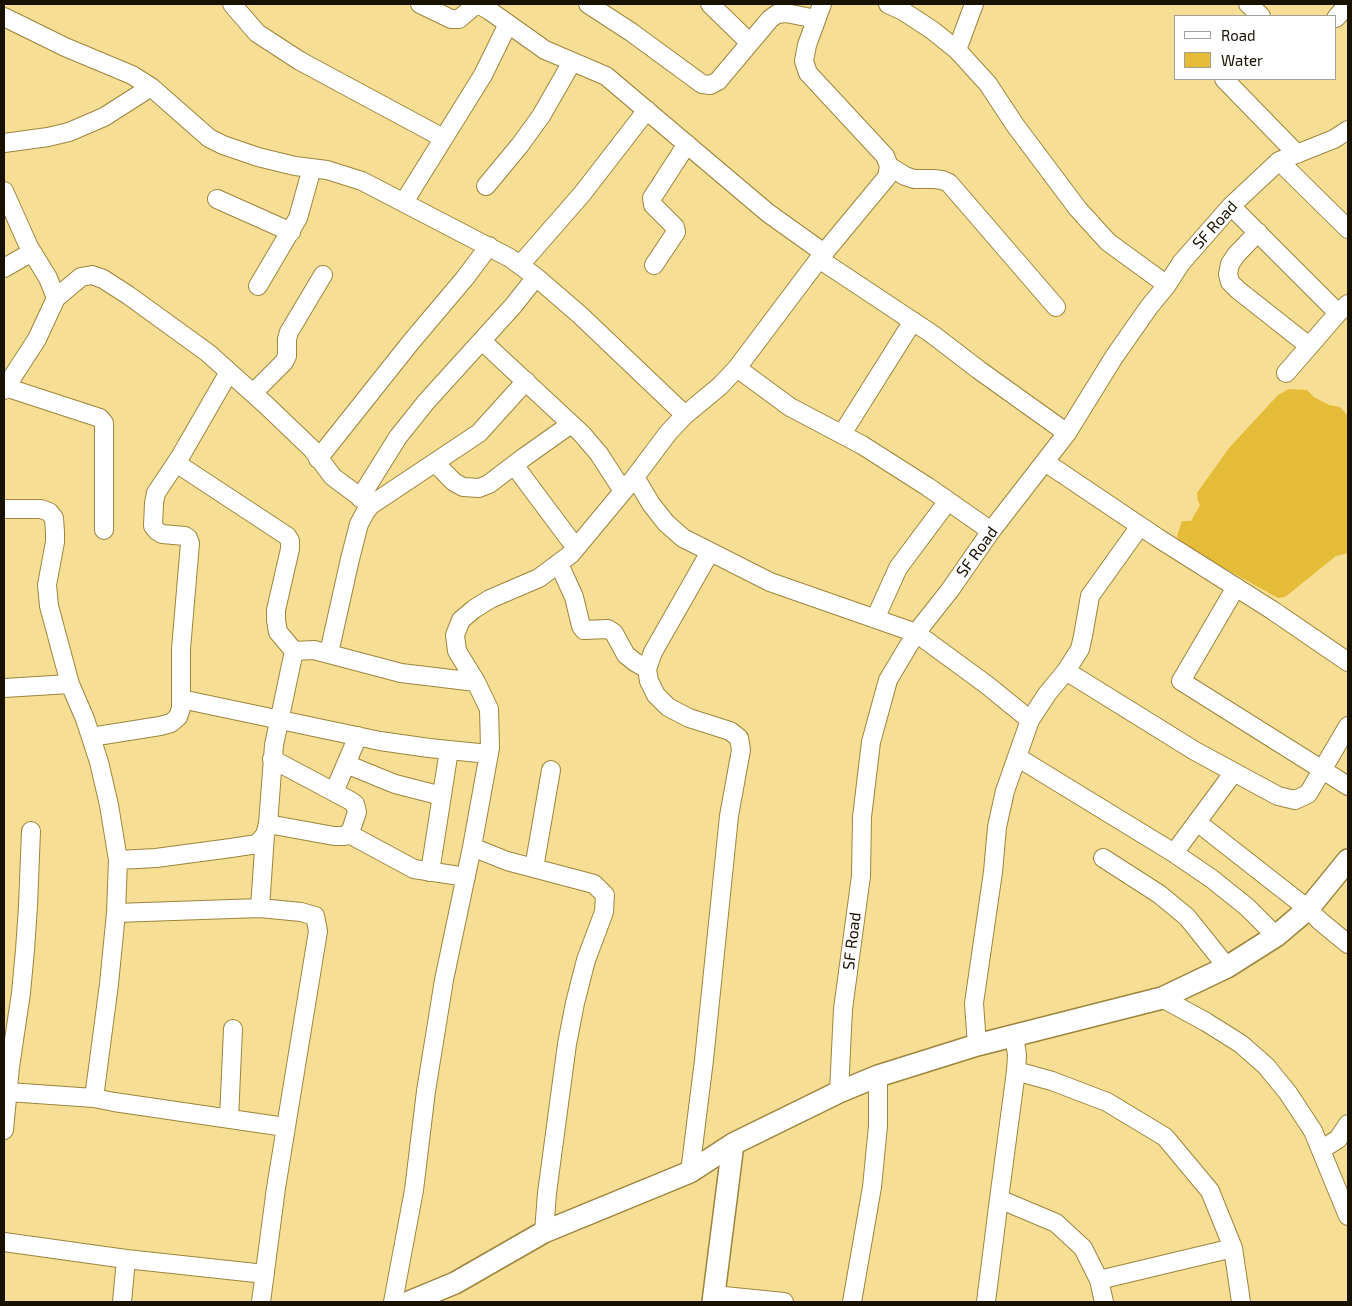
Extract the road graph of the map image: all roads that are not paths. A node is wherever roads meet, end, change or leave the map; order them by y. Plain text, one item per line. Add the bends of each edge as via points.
1 (232, 4) edge
2 (420, 4) edge
3 (588, 4) edge
4 (710, 4) edge
5 (888, 4) edge
6 (974, 4) edge
7 (1248, 4) edge
8 (1348, 4) edge
9 (819, 11) edge
10 (1260, 15) edge
11 (4, 17) edge
12 (1337, 17) edge
13 (508, 24) junction
14 (750, 44) junction
15 (958, 50) junction
16 (572, 62) junction
17 (1225, 80) edge
18 (151, 87) junction
19 (647, 110) junction
20 (1348, 130) edge
21 (443, 138) junction
22 (4, 142) edge
23 (687, 144) junction
24 (1297, 154) junction
25 (1279, 161) junction
26 (889, 166) junction
27 (312, 168) junction
28 (486, 186) dead end
29 (4, 192) edge
30 (217, 199) dead end
31 (404, 202) junction
32 (1231, 206) junction
33 (1348, 229) edge
34 (291, 232) junction
35 (1258, 232) junction
36 (489, 246) junction
37 (32, 252) junction
38 (821, 256) junction
39 (520, 265) junction
40 (654, 265) dead end
41 (4, 268) edge
42 (323, 275) dead end
43 (536, 277) junction
44 (1167, 285) junction
45 (258, 286) dead end
46 (56, 298) junction
47 (1056, 307) dead end
48 (1343, 309) edge
49 (913, 322) junction
50 (482, 341) junction
51 (1310, 346) junction
52 (737, 368) junction
53 (229, 372) junction
54 (1286, 373) dead end
55 (526, 381) junction
56 (5, 389) edge
57 (253, 393) junction
58 (685, 415) junction
59 (571, 424) junction
60 (1067, 433) junction
61 (842, 434) junction
62 (318, 459) junction
63 (1046, 462) junction
64 (435, 463) junction
65 (176, 464) junction
66 (514, 465) junction
67 (635, 477) junction
68 (624, 491) junction
69 (366, 501) junction
70 (948, 501) junction
71 (4, 509) edge
72 (1140, 526) junction
73 (104, 530) dead end
74 (991, 532) junction
75 (576, 548) junction
76 (710, 552) junction
77 (559, 564) junction
78 (1236, 587) junction
79 (875, 619) junction
80 (916, 633) junction
81 (294, 651) junction
82 (330, 654) junction
83 (1348, 662) edge
84 (646, 668) junction
85 (1066, 671) junction
86 (476, 682) junction
87 (70, 684) junction
88 (4, 688) edge
89 (181, 699) junction
90 (279, 720) junction
91 (1030, 720) junction
92 (1348, 726) edge
93 (358, 736) junction
94 (91, 737) junction
95 (449, 750) junction
96 (489, 754) junction
97 (1017, 757) junction
98 (272, 759) junction
99 (346, 764) junction
100 (551, 770) dead end
101 (1322, 770) junction
102 (1234, 772) junction
103 (1348, 786) edge
104 (334, 792) junction
105 (442, 796) junction
106 (1197, 822) junction
107 (267, 829) junction
108 (31, 831) dead end
109 (349, 834) junction
110 (472, 848) junction
111 (1174, 853) junction
112 (1103, 858) dead end
113 (118, 860) junction
114 (1348, 860) edge
115 (534, 868) junction
116 (430, 872) junction
117 (466, 877) junction
118 (260, 908) junction
119 (1308, 909) junction
120 (116, 912) junction
121 (1276, 936) junction
122 (1348, 944) edge
123 (1227, 967) junction
124 (1162, 998) junction
125 (233, 1029) dead end
126 (1014, 1035) junction
127 (977, 1044) junction
128 (1016, 1071) junction
129 (878, 1076) junction
130 (8, 1092) junction
131 (839, 1092) junction
132 (94, 1098) junction
133 (230, 1118) junction
134 (1348, 1124) edge
135 (285, 1127) junction
136 (4, 1130) edge
137 (733, 1144) junction
138 (1321, 1150) junction
139 (690, 1172) junction
140 (999, 1199) junction
141 (1348, 1216) edge
142 (544, 1232) junction
143 (4, 1242) edge
144 (1233, 1248) junction
145 (126, 1259) junction
146 (264, 1274) junction
147 (1099, 1280) junction
148 (713, 1299) edge
149 (122, 1302) edge
150 (261, 1302) edge
151 (393, 1302) edge
152 (409, 1302) edge
153 (784, 1302) edge
154 (852, 1302) edge
155 (986, 1302) edge
156 (1104, 1302) edge
157 (1241, 1302) edge

1 - 21 street via 257,33
2 - 13 street via 452,19 459,19 480,5
3 - 14 street via 702,84 718,81
4 - 14 street
5 - 15 street
6 - 15 street
7 - 10 street
8 - 12 street
9 - 14 street via 777,14
9 - 26 street via 804,61 808,73 885,156
11 - 18 street via 132,75
13 - 16 street via 545,50
13 - 21 street via 483,75
15 - 44 street via 988,84 1078,209 1108,242
16 - 19 street via 606,76
16 - 28 street via 541,116
17 - 24 street
18 - 22 street via 104,117 69,132
18 - 27 street via 209,138 258,157
19 - 23 street
19 - 39 street via 582,194
20 - 24 street, SF Road
21 - 31 street
23 - 38 street
23 - 40 street via 652,198 653,205 676,232
24 - 25 street, SF Road
25 - 32 street, SF Road
25 - 33 street
26 - 38 street via 887,177
26 - 47 street via 914,180 934,179 949,183
27 - 31 street via 346,175
27 - 34 street
29 - 37 street
30 - 34 street
31 - 36 street
32 - 35 street
32 - 44 street, SF Road via 1181,263
34 - 45 street
35 - 48 street
35 - 51 street via 1230,264 1230,282
36 - 39 street
36 - 62 street
37 - 41 street
37 - 46 street
38 - 49 street
38 - 52 street
39 - 43 street
42 - 57 street via 289,332 284,362
43 - 50 street
43 - 58 street
44 - 60 street, SF Road via 1114,357
46 - 53 street via 81,277 92,275 103,279 193,342
46 - 56 street via 37,339
48 - 51 street
49 - 60 street
49 - 61 street
50 - 55 street
50 - 69 street via 398,437
51 - 54 street
52 - 58 street
52 - 61 street via 790,407
53 - 57 street
53 - 65 street
55 - 59 street
55 - 64 street via 479,433
56 - 73 street via 100,418 104,423
57 - 62 street
58 - 67 street via 668,432
59 - 66 street
59 - 68 street via 599,454
60 - 63 street, SF Road
61 - 70 street
62 - 69 street via 333,478
63 - 72 street
63 - 74 street, SF Road
64 - 66 street via 454,482 470,489 489,484
64 - 69 street
65 - 81 street via 287,536 290,549 276,620 278,632
65 - 89 street via 156,493 153,526 162,534 185,536 190,543 181,649
66 - 75 street
67 - 68 street
67 - 76 street via 666,523 683,538
68 - 75 street
69 - 82 street
70 - 74 street
70 - 79 street via 898,568
71 - 87 street via 41,509 54,518 55,542 47,585 49,606
72 - 78 street
72 - 85 street via 1090,596 1080,649
74 - 80 street, SF Road
75 - 77 street
76 - 79 street via 770,582
76 - 84 street
77 - 84 street via 584,630 608,629 614,633 626,656
77 - 86 street via 538,578 490,599 461,620 455,635 457,651
78 - 83 street
78 - 101 street via 1181,680
79 - 80 street
80 - 91 street
80 - 131 street, SF Road via 888,680 871,742 862,817 860,876 844,1009
81 - 82 street via 314,650
81 - 90 street
82 - 86 street via 401,673
84 - 139 street via 656,696 668,708 730,731 739,738 741,750 729,816
85 - 91 street
85 - 102 street
86 - 96 street via 489,709
87 - 88 street
87 - 94 street
89 - 90 street
89 - 94 street via 178,717 171,723
90 - 93 street
90 - 98 street
91 - 97 street
92 - 101 street
93 - 95 street
93 - 99 street
94 - 113 street via 109,805
95 - 96 street
95 - 105 street
96 - 110 street
97 - 111 street
97 - 127 street via 997,827 974,1003
98 - 104 street
98 - 107 street
99 - 104 street
99 - 105 street via 395,784
100 - 115 street
101 - 102 street via 1308,794 1295,800 1278,796
101 - 103 street
102 - 106 street
104 - 109 street via 357,808
105 - 116 street
106 - 111 street
106 - 119 street
107 - 109 street via 334,836
107 - 113 street via 257,844
107 - 118 street
108 - 130 street via 25,950
109 - 116 street via 405,864
110 - 115 street
110 - 117 street
111 - 121 street via 1233,896
112 - 123 street via 1159,894 1187,917
113 - 120 street
114 - 119 street
115 - 142 street via 594,884 605,895 604,912 586,960 567,1044
116 - 117 street
117 - 151 street via 444,980 414,1190
118 - 120 street
118 - 135 street via 315,916 318,931
119 - 121 street
119 - 122 street
120 - 132 street
121 - 123 street
123 - 124 street
124 - 126 street
124 - 138 street via 1241,1044 1266,1066 1313,1131
125 - 133 street
126 - 127 street
126 - 128 street
127 - 129 street
128 - 140 street
128 - 144 street via 1106,1102 1165,1137 1210,1191
129 - 131 street
129 - 154 street via 878,1126 872,1187
130 - 132 street
130 - 136 street
131 - 137 street
132 - 133 street
133 - 135 street
134 - 138 street via 1338,1139
135 - 146 street
137 - 139 street
137 - 148 street
138 - 141 street
139 - 142 street
140 - 147 street via 1056,1223 1083,1248
140 - 155 street
142 - 152 street via 455,1283
143 - 145 street
144 - 147 street
144 - 157 street
145 - 146 street
145 - 149 street
146 - 150 street
147 - 156 street
148 - 153 street

